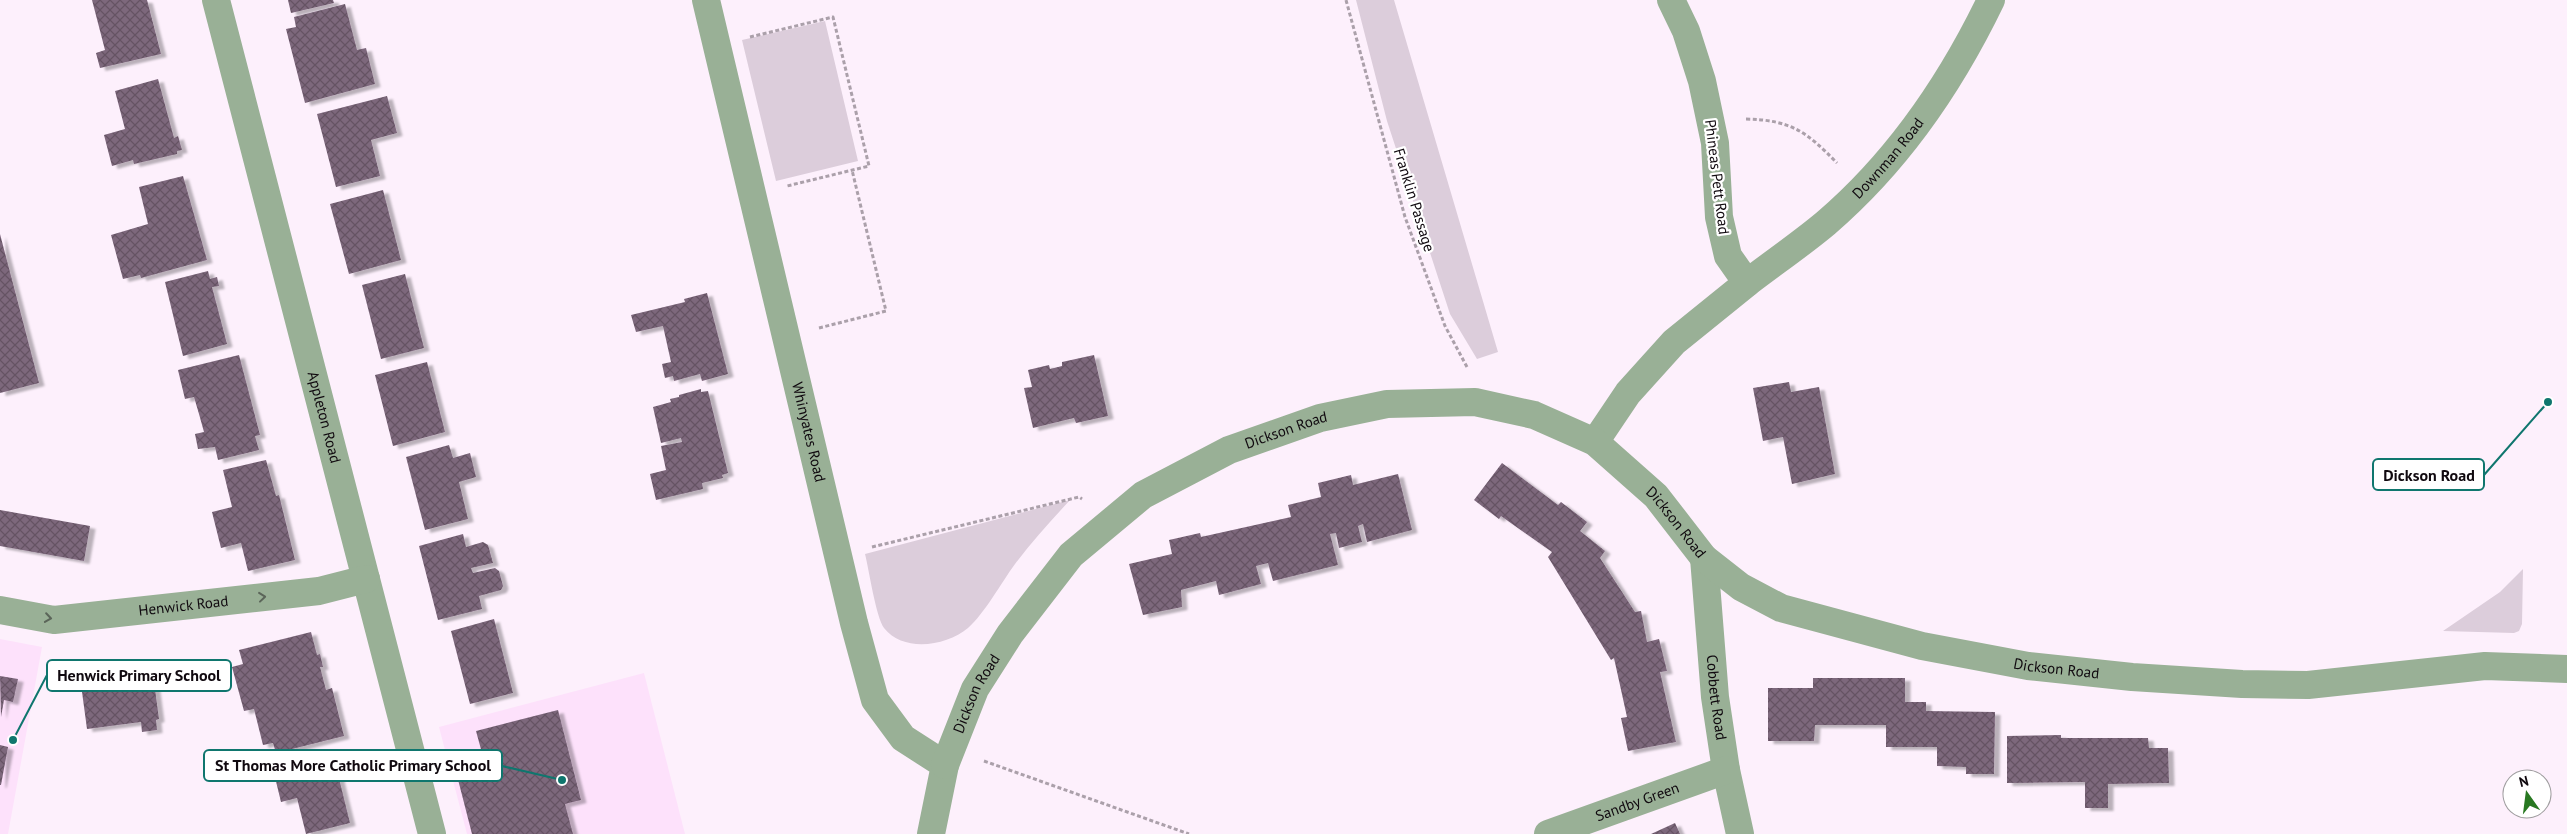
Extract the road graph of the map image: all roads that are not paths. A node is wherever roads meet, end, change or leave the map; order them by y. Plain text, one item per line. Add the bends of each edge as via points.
1 (216, 0) edge
2 (706, 0) edge
3 (1671, 0) edge
4 (1991, 0) edge
5 (1747, 283) junction
6 (1595, 442) junction
7 (1704, 558) junction
8 (366, 579) junction
9 (0, 610) edge
10 (2567, 669) edge
11 (948, 757) junction
12 (1726, 770) junction
13 (432, 834) edge
14 (931, 834) edge
15 (1548, 834) edge
16 (1740, 834) edge

1 - 8 street, Appleton Road
2 - 11 street, Whinyates Road via 875,700 903,738
3 - 5 street, Phineas Pett Road via 1686,31 1702,81 1715,143 1719,217 1728,256
4 - 5 street, Downman Road via 1971,41 1925,114 1882,167 1826,222
5 - 6 street via 1674,342 1628,393
6 - 7 street, Dickson Road via 1656,496
6 - 11 street, Dickson Road via 1534,415 1475,402 1387,404 1320,418 1229,450 1143,495 1072,556 1010,634 976,689
7 - 10 street, Dickson Road via 1741,587 1781,608 1922,646 2028,666 2242,684 2376,679 2430,670 2485,666
7 - 12 street, Cobbett Road via 1715,697
9 -> 8 street, Henwick Road via 54,620 319,591
8 - 13 street, Appleton Road
11 - 14 street
12 - 15 street, Sandby Green
12 - 16 street, Cobbett Road

